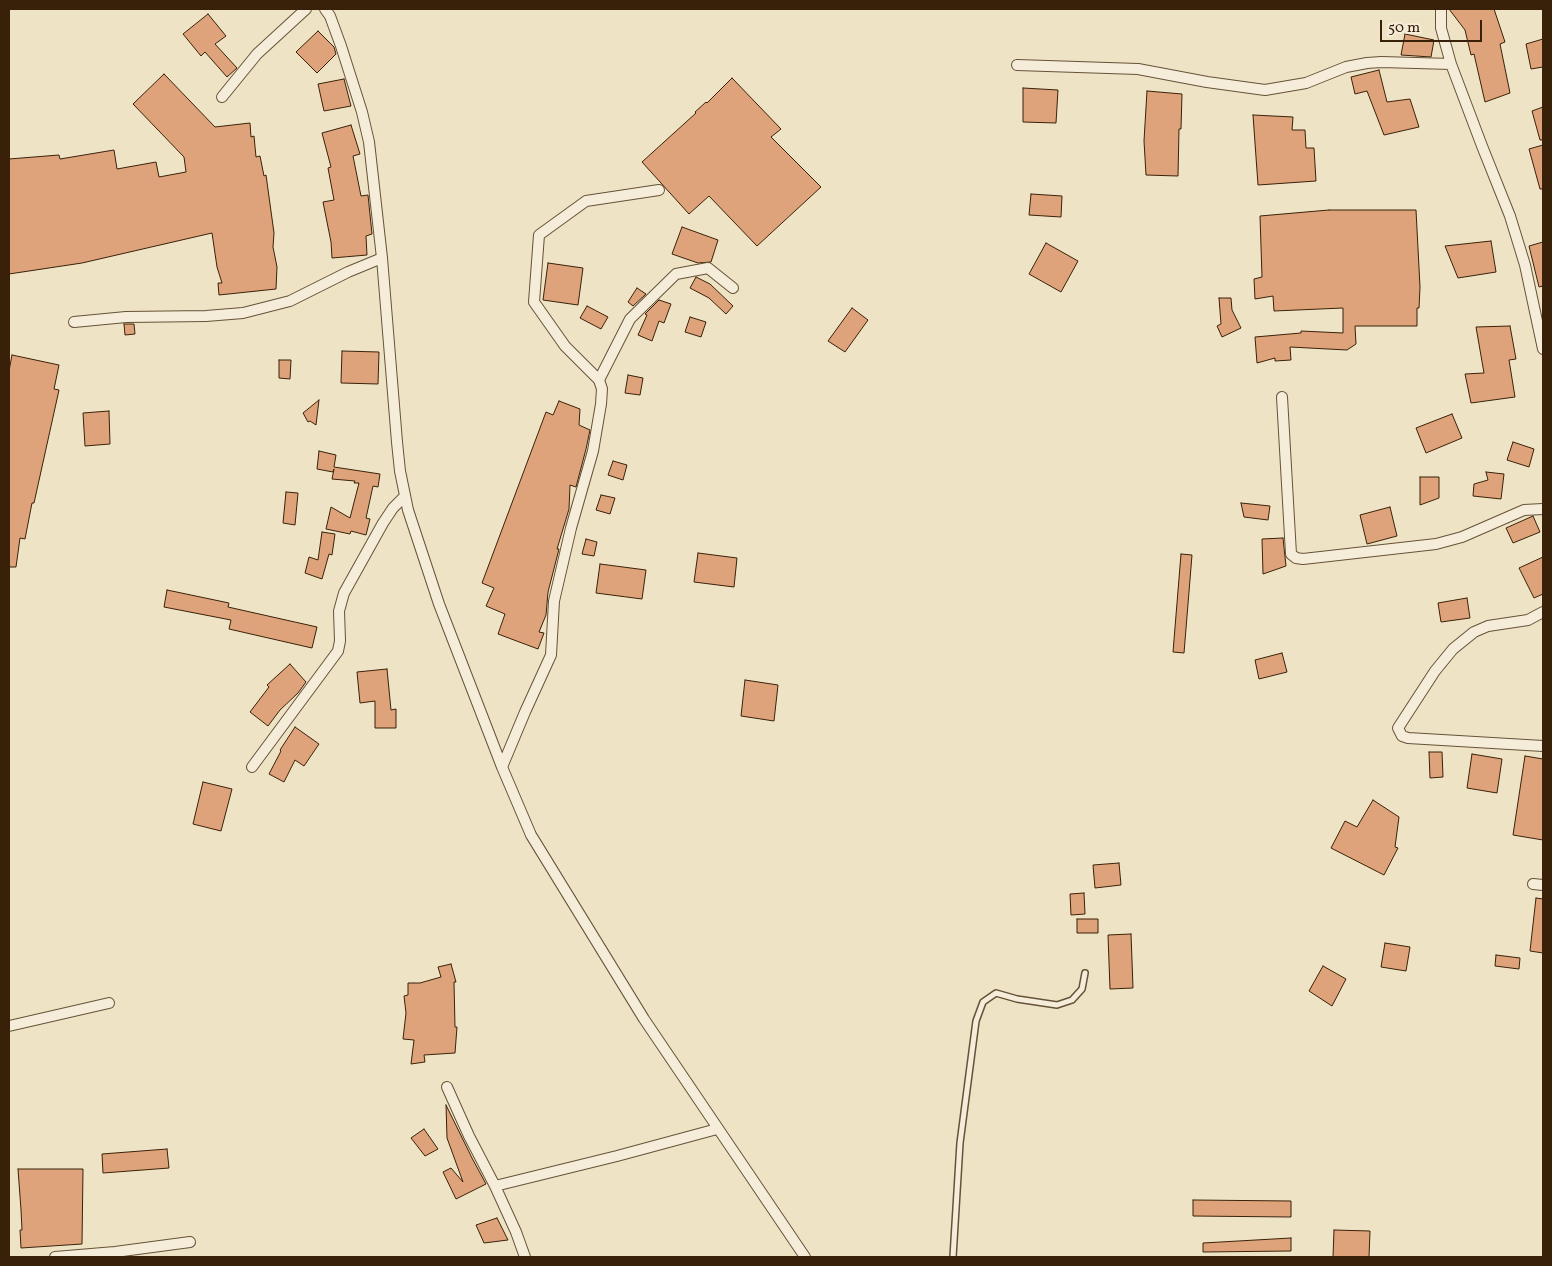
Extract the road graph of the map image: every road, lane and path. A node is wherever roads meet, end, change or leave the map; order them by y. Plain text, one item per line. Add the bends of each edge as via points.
1 (306, 9) edge
2 (325, 9) edge
3 (1441, 9) edge
4 (1451, 64) junction
5 (1017, 65) dead end
6 (222, 97) dead end
7 (659, 190) dead end
8 (382, 258) junction
9 (733, 288) dead end
10 (74, 322) dead end
11 (1543, 349) edge
12 (599, 380) junction
13 (1282, 397) dead end
14 (405, 496) junction
15 (1543, 509) edge
16 (1543, 612) edge
17 (1543, 746) edge
18 (252, 767) dead end
19 (502, 767) junction
20 (1085, 973) dead end
21 (109, 1003) dead end
22 (9, 1026) edge
23 (447, 1087) dead end
24 (717, 1129) junction
25 (495, 1186) junction
26 (190, 1242) dead end
27 (55, 1257) edge
28 (525, 1257) edge
29 (805, 1257) edge
30 (953, 1257) edge

1 - 6 street via 258,54
2 - 8 street via 341,46 364,119
3 - 4 street via 1441,28
4 - 5 street via 1367,63 1306,84 1265,90 1138,69
4 - 11 street via 1526,265
7 - 12 street via 586,201 539,235 534,302 565,346
8 - 10 street via 290,301 243,313
8 - 14 street via 397,442
9 - 12 street via 708,268 676,274 630,319
12 - 19 street via 601,404 593,451 554,601 551,655
13 - 15 street via 1293,556 1303,559 1436,544 1462,537 1524,510
14 - 18 street via 383,523 344,593 339,611 338,651
14 - 19 street via 439,604
16 - 17 street via 1528,620 1488,626 1474,632 1453,649 1435,671 1398,728 1402,736 1408,738
19 - 24 street via 531,835 644,1019
20 - 30 lane via 1082,989 1072,1000 1058,1005 996,993 983,1002 976,1021 960,1143
21 - 22 street
23 - 25 street
24 - 25 street
24 - 29 street
25 - 28 street
26 - 27 street

